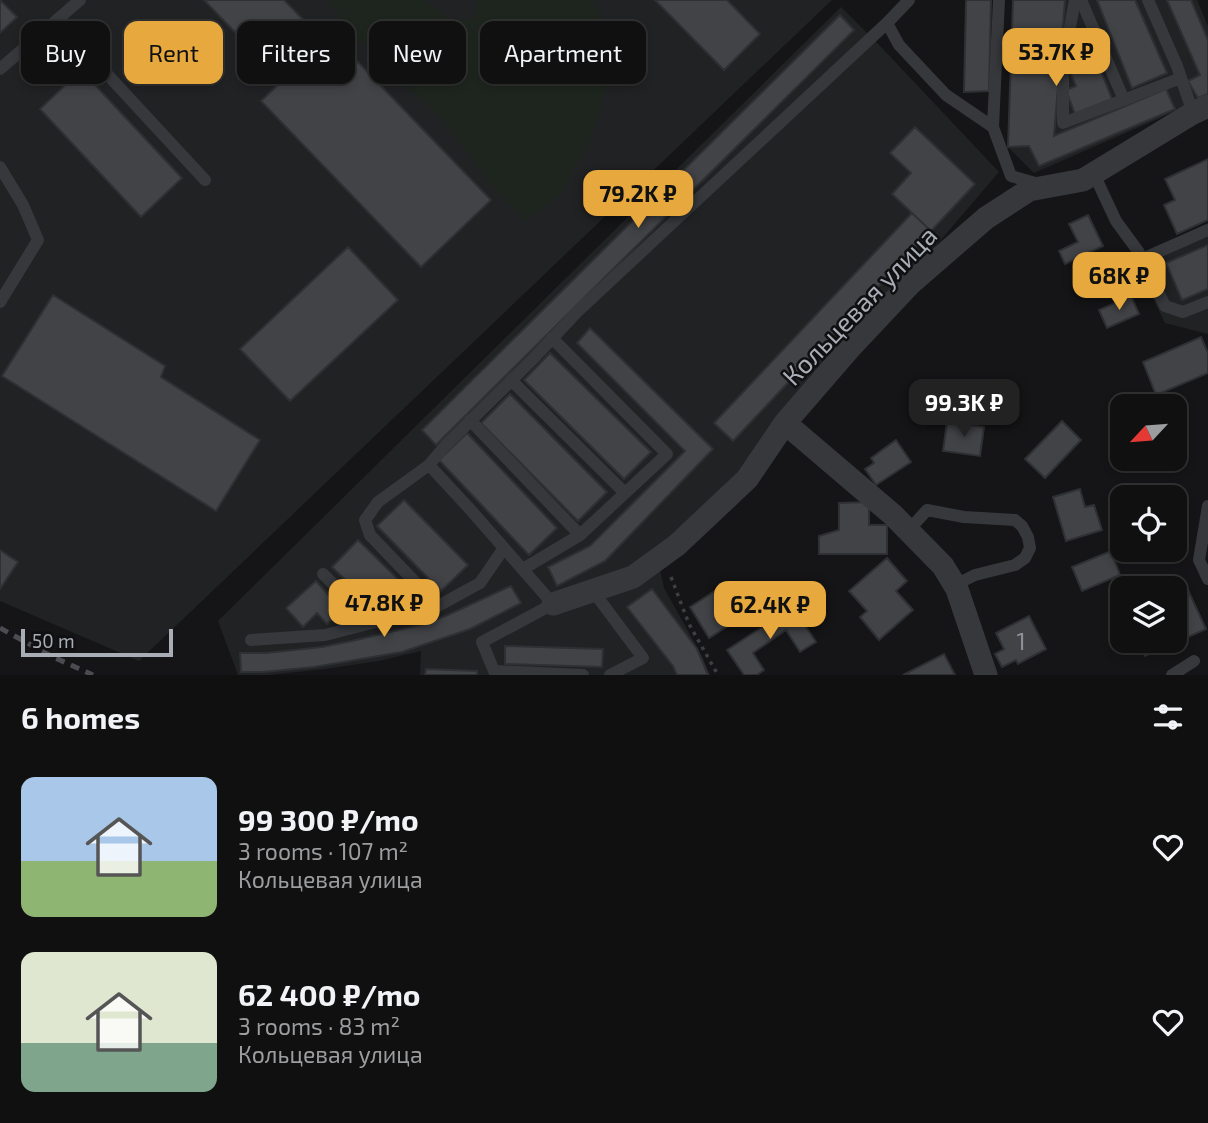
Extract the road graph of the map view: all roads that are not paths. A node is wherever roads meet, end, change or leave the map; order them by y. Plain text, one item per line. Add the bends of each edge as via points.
1 (80, 0) edge
2 (909, 0) edge
3 (999, 0) edge
4 (1075, 0) edge
5 (1081, 0) edge
6 (1148, 0) edge
7 (57, 20) junction
8 (887, 23) junction
9 (0, 69) edge
10 (1181, 78) junction
11 (1124, 100) junction
12 (1201, 109) edge
13 (993, 127) junction
14 (0, 167) edge
15 (1094, 174) junction
16 (205, 180) dead end
17 (1046, 186) junction
18 (1208, 230) edge
19 (1142, 259) junction
20 (0, 302) edge
21 (1208, 302) edge
22 (552, 338) junction
23 (511, 380) junction
24 (470, 420) junction
25 (785, 423) junction
26 (429, 465) junction
27 (625, 493) junction
28 (1208, 506) edge
29 (908, 531) junction
30 (580, 535) junction
31 (504, 548) junction
32 (523, 569) junction
33 (323, 574) dead end
34 (1208, 579) edge
35 (955, 585) junction
36 (593, 591) junction
37 (553, 604) junction
38 (438, 606) junction
39 (372, 622) junction
40 (251, 640) dead end
41 (1194, 661) dead end
42 (583, 675) edge
43 (610, 675) edge
44 (986, 675) edge
45 (1171, 675) edge

1 - 7 lane
2 - 8 lane
3 - 13 lane
4 - 11 lane via 1063,65 1063,123
5 - 11 lane
6 - 10 lane
7 - 9 lane
7 - 16 lane
8 - 13 lane via 899,45 946,95
8 - 22 lane
10 - 11 lane
10 - 12 lane
12 - 15 street, Кольцевая улица
13 - 17 lane via 1011,176
14 - 20 lane via 38,240
15 - 17 street, Кольцевая улица
15 - 19 lane via 1116,221
17 - 25 street, Кольцевая улица via 1029,190 986,218 911,284
18 - 19 lane
19 - 21 lane via 1166,306 1183,312
22 - 23 lane
22 - 27 lane via 667,454
23 - 24 lane
23 - 27 lane
24 - 26 lane
24 - 30 lane
25 - 29 street, Кольцевая улица
25 - 36 street, Кольцевая улица via 747,479 677,545 633,577
26 - 31 lane
26 - 38 lane via 378,502 365,520 370,535
27 - 30 lane
28 - 34 lane via 1199,560
29 - 35 street, Кольцевая улица
29 - 35 lane via 927,510 1015,520 1021,526 1030,548 1025,558
30 - 32 lane
31 - 32 lane
31 - 38 lane via 480,583
32 - 37 lane
33 - 39 lane
35 - 44 street, Кольцевая улица
36 - 37 street, Кольцевая улица
36 - 43 lane via 643,658
37 - 42 lane via 482,642 494,671
38 - 39 lane
39 - 40 lane via 325,635
41 - 45 lane

